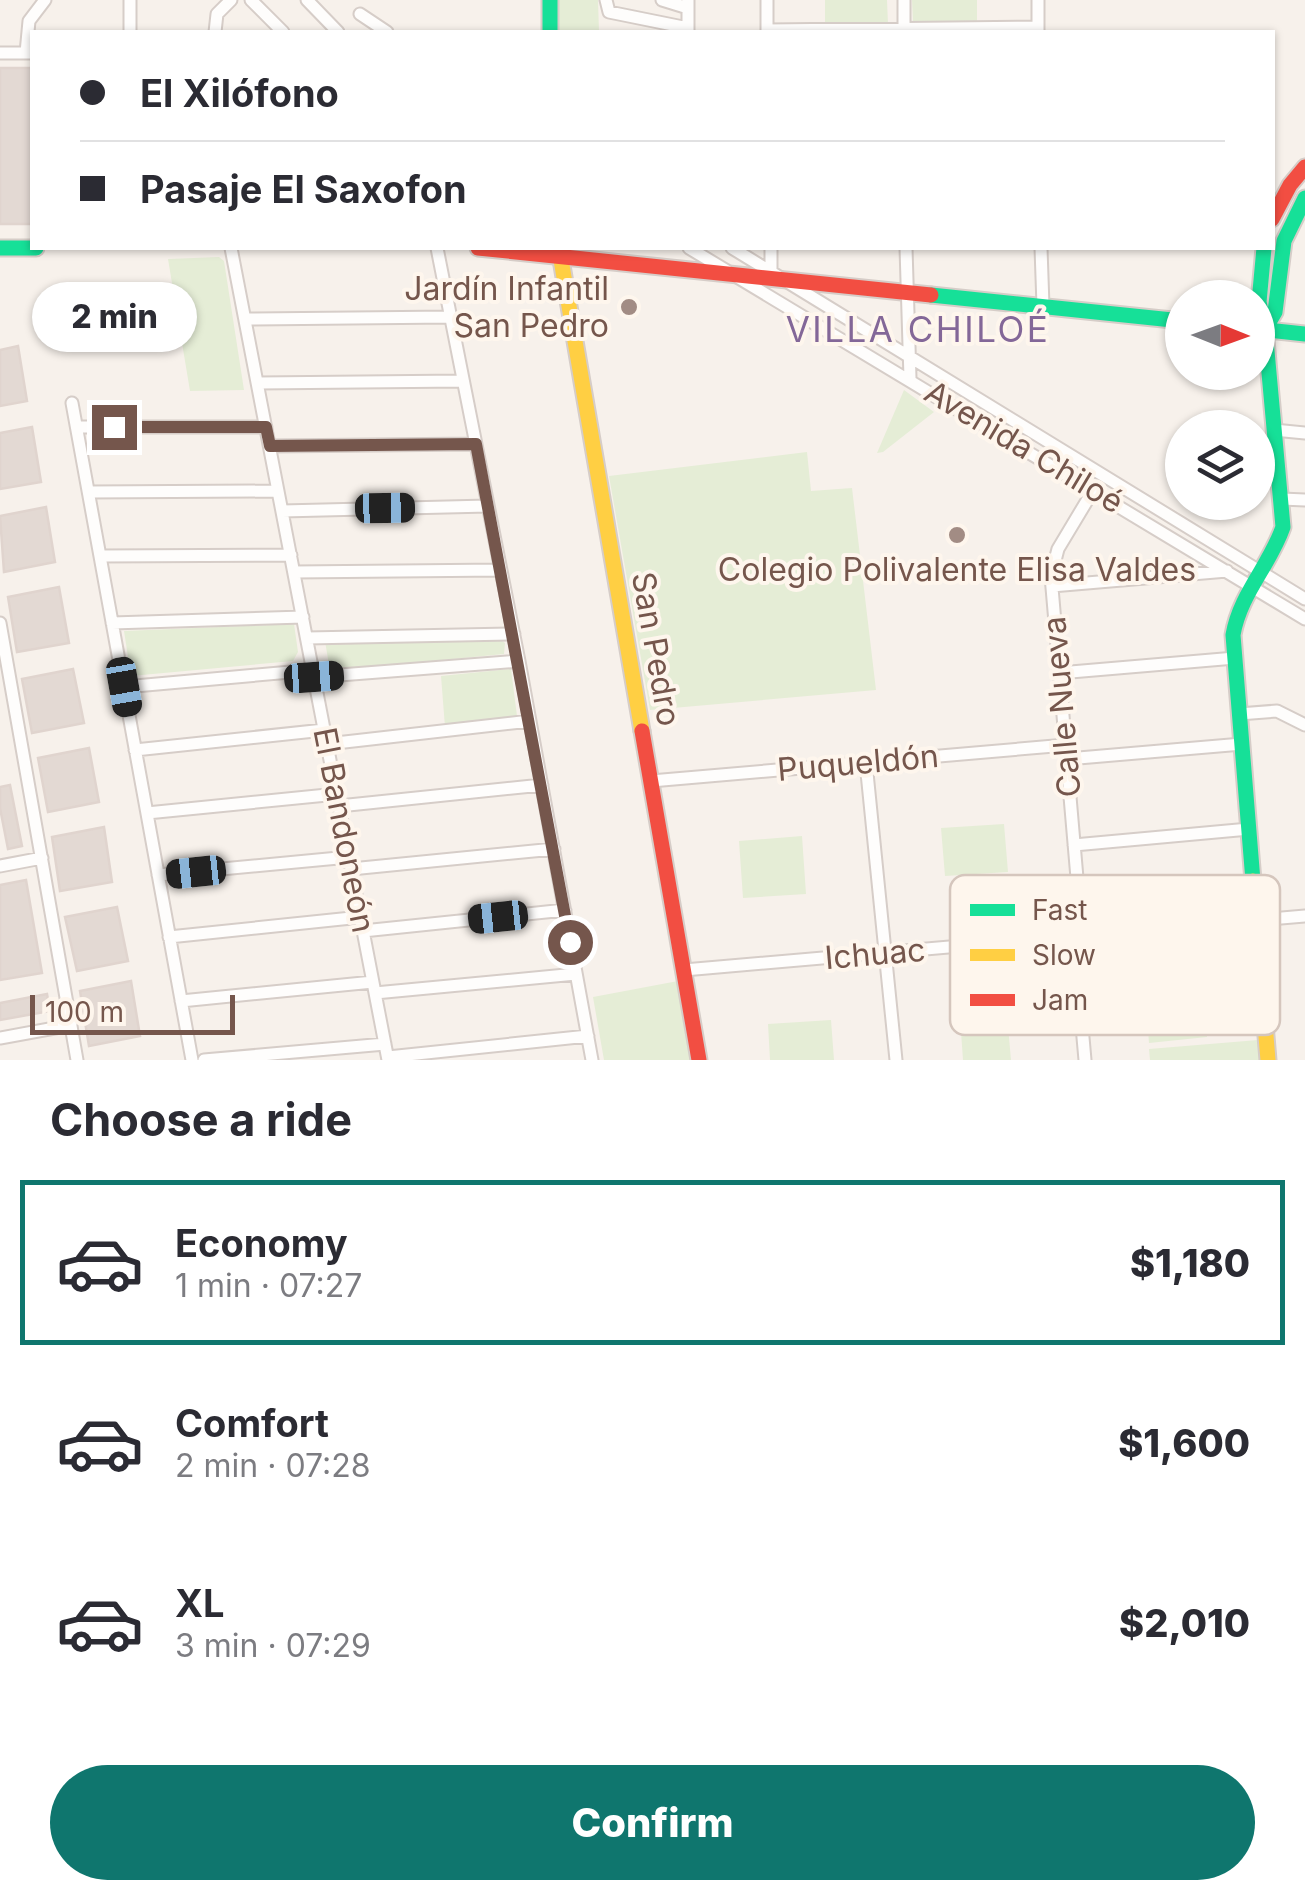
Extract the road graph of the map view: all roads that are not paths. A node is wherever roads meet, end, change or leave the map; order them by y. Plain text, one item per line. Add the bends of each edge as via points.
1 (45, 0) edge
2 (130, 0) edge
3 (231, 0) edge
4 (251, 0) edge
5 (307, 0) edge
6 (550, 0) edge
7 (606, 0) edge
8 (662, 0) edge
9 (767, 0) edge
10 (904, 0) edge
11 (1038, 0) edge
12 (688, 4) edge
13 (360, 14) dead end
14 (130, 30) edge
15 (215, 30) edge
16 (280, 30) edge
17 (336, 30) edge
18 (383, 30) edge
19 (550, 30) edge
20 (688, 30) edge
21 (768, 30) edge
22 (904, 30) edge
23 (1038, 30) edge
24 (0, 53) edge
25 (29, 53) edge
26 (1305, 168) edge
27 (1305, 198) edge
28 (1275, 214) edge
29 (0, 248) edge
30 (30, 248) edge
31 (231, 250) edge
32 (436, 250) edge
33 (532, 250) edge
34 (692, 250) edge
35 (735, 250) edge
36 (770, 250) edge
37 (906, 250) edge
38 (1042, 250) edge
39 (1264, 250) edge
40 (559, 251) edge
41 (732, 273) junction
42 (774, 275) junction
43 (1261, 280) edge
44 (907, 292) junction
45 (1275, 305) edge
46 (1043, 306) junction
47 (450, 317) junction
48 (245, 318) junction
49 (1165, 319) edge
50 (1275, 331) edge
51 (1305, 334) edge
52 (908, 354) junction
53 (910, 378) junction
54 (463, 381) junction
55 (258, 384) junction
56 (72, 403) dead end
57 (76, 426) junction
58 (266, 427) junction
59 (1275, 430) edge
60 (1305, 433) edge
61 (1275, 439) edge
62 (476, 444) junction
63 (270, 446) junction
64 (1094, 489) junction
65 (278, 491) junction
66 (88, 492) junction
67 (1282, 500) junction
68 (1305, 500) edge
69 (488, 506) junction
70 (282, 511) junction
71 (291, 554) junction
72 (100, 556) junction
73 (501, 570) junction
74 (1228, 570) junction
75 (294, 572) junction
76 (1255, 579) junction
77 (1052, 586) junction
78 (1305, 599) edge
79 (303, 617) junction
80 (1305, 619) edge
81 (0, 623) edge
82 (112, 623) junction
83 (514, 634) junction
84 (307, 638) junction
85 (1235, 658) junction
86 (519, 662) junction
87 (1060, 672) junction
88 (314, 674) junction
89 (5, 682) edge
90 (124, 687) junction
91 (1240, 714) junction
92 (530, 721) junction
93 (1305, 724) edge
94 (324, 730) junction
95 (327, 744) junction
96 (1242, 744) junction
97 (1066, 745) junction
98 (135, 750) junction
99 (1067, 759) junction
100 (866, 763) junction
101 (651, 781) junction
102 (542, 785) junction
103 (338, 800) junction
104 (147, 813) junction
105 (1248, 829) junction
106 (1074, 845) junction
107 (554, 849) junction
108 (42, 858) junction
109 (350, 863) junction
110 (0, 866) edge
111 (158, 875) junction
112 (1075, 875) edge
113 (1252, 875) edge
114 (565, 910) junction
115 (1305, 916) edge
116 (1280, 918) edge
117 (362, 924) junction
118 (170, 938) junction
119 (950, 947) edge
120 (884, 953) junction
121 (684, 970) junction
122 (576, 974) junction
123 (374, 988) junction
124 (181, 1001) junction
125 (71, 1025) junction
126 (1084, 1035) edge
127 (1266, 1035) edge
128 (588, 1036) junction
129 (0, 1038) edge
130 (387, 1053) edge
131 (77, 1060) edge
132 (192, 1060) edge
133 (204, 1060) edge
134 (592, 1060) edge
135 (699, 1060) edge
136 (896, 1060) edge
137 (1085, 1060) edge
138 (1268, 1060) edge

1 - 25 street via 29,21
2 - 14 street
3 - 15 street via 217,14
4 - 16 street
5 - 17 street
6 - 19 street
7 - 20 street via 610,12
8 - 12 street
9 - 21 street
10 - 22 street
11 - 23 street
12 - 20 street
13 - 18 street
22 - 23 street
24 - 25 street
26 - 28 street
27 - 45 street via 1284,241
29 - 30 street
31 - 48 street, El Bandoneón
32 - 47 street
33 - 40 street
34 - 41 street, Avenida Chiloé
35 - 42 street, Avenida Chiloé
36 - 42 street
37 - 44 street
38 - 46 street
39 - 43 street
40 - 41 street
40 - 101 street, San Pedro
41 - 42 street
41 - 53 street, Avenida Chiloé
42 - 44 street
42 - 52 street, Avenida Chiloé
44 - 46 street
44 - 52 street
46 - 49 street
47 - 48 street
47 - 54 street
48 - 55 street, El Bandoneón
50 - 51 street
52 - 53 street
52 - 76 street, Avenida Chiloé
53 - 64 street, Avenida Chiloé
54 - 55 street
54 - 62 street
55 - 58 street, El Bandoneón
56 - 57 street
57 - 58 street
57 - 66 street
58 - 63 street, El Bandoneón
59 - 60 street
61 - 67 street
62 - 63 street
62 - 69 street
63 - 65 street, El Bandoneón
64 - 74 street, Avenida Chiloé
64 - 77 street, Calle Nueva via 1058,549
65 - 66 street
65 - 70 street, El Bandoneón
66 - 72 street
67 - 68 street
67 - 76 street via 1281,534
69 - 70 street
69 - 73 street
70 - 71 street, El Bandoneón
71 - 72 street
71 - 75 street, El Bandoneón
72 - 82 street
73 - 75 street
73 - 83 street
74 - 76 street, Avenida Chiloé
74 - 77 street
75 - 79 street, El Bandoneón
76 - 78 street, Avenida Chiloé
76 - 80 street, Avenida Chiloé
76 - 85 street via 1234,624
77 - 87 street, Calle Nueva
79 - 82 street
79 - 84 street, El Bandoneón
81 - 89 street
82 - 90 street
83 - 84 street
83 - 86 street
84 - 88 street, El Bandoneón
85 - 87 street
85 - 91 street
86 - 88 street
86 - 92 street
87 - 97 street, Calle Nueva
88 - 90 street
88 - 94 street, El Bandoneón
89 - 108 street
90 - 98 street
91 - 93 street via 1277,711
91 - 96 street
92 - 95 street
92 - 102 street
94 - 95 street, El Bandoneón
94 - 98 street
95 - 103 street, El Bandoneón
96 - 99 street
96 - 105 street
97 - 99 street, Calle Nueva
97 - 100 street, Puqueldón
98 - 104 street
99 - 106 street, Calle Nueva
100 - 101 street, Puqueldón
100 - 120 street
101 - 121 street, San Pedro
102 - 103 street
102 - 107 street
103 - 104 street
103 - 109 street, El Bandoneón
104 - 111 street
105 - 106 street
105 - 113 street
106 - 112 street, Calle Nueva
107 - 109 street
107 - 114 street
108 - 110 street
108 - 125 street
109 - 111 street
109 - 117 street, El Bandoneón
111 - 118 street
114 - 117 street
114 - 122 street
115 - 116 street, Ichuac
117 - 118 street
117 - 123 street, El Bandoneón
118 - 124 street
119 - 120 street, Ichuac
120 - 121 street, Ichuac
120 - 136 street
121 - 135 street, San Pedro
122 - 123 street
122 - 128 street
123 - 124 street
123 - 130 street, El Bandoneón
124 - 132 street
125 - 129 street
125 - 131 street
126 - 137 street, Calle Nueva
127 - 138 street
128 - 130 street
128 - 134 street
130 - 133 street

